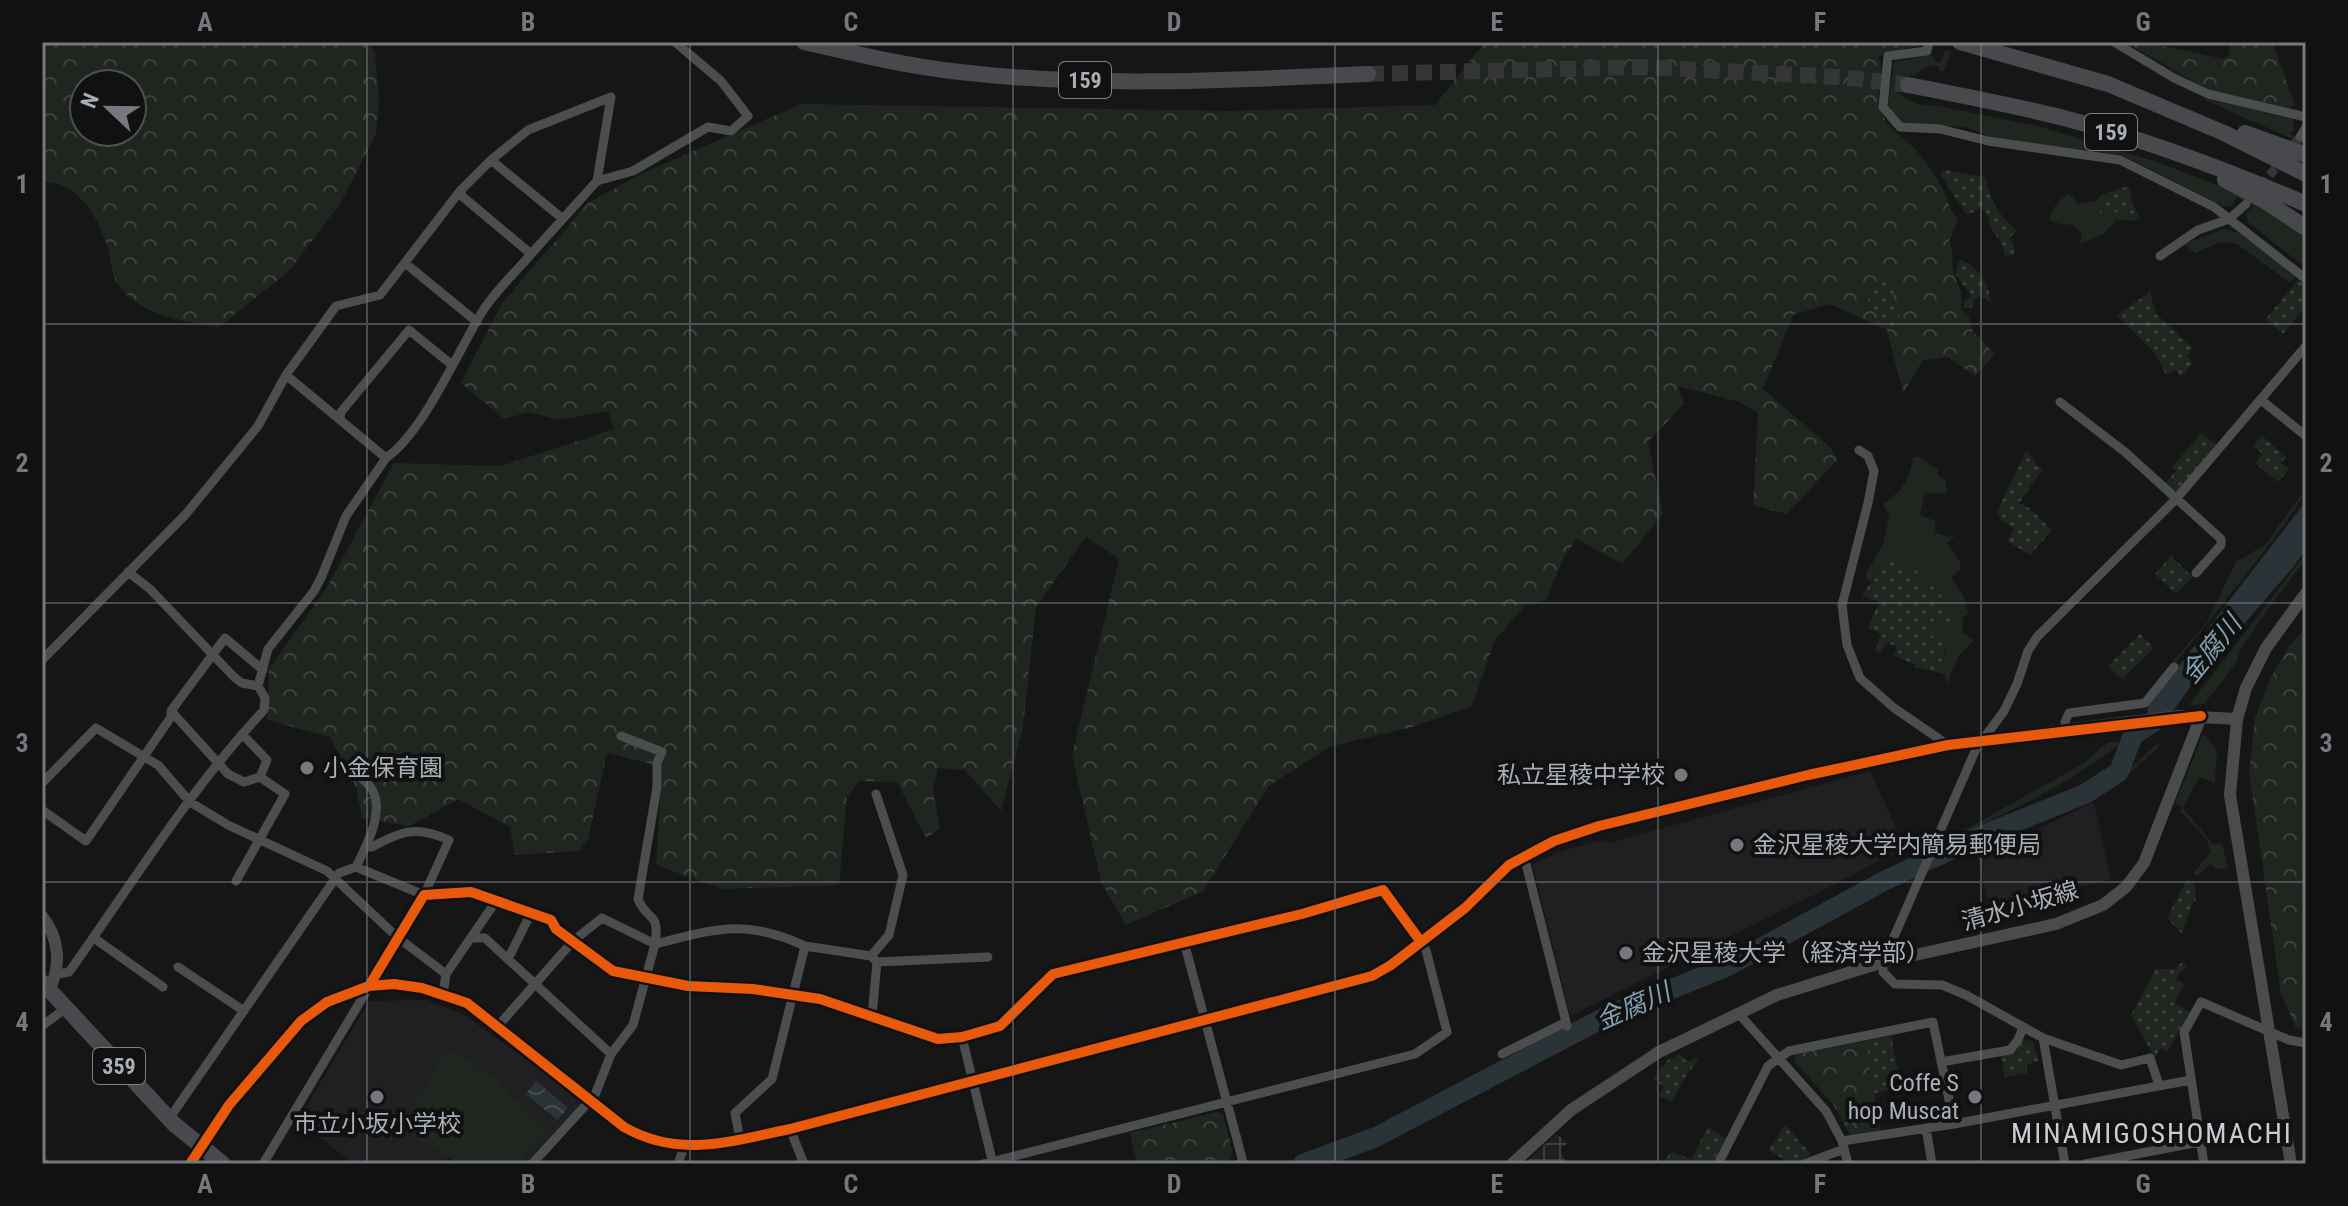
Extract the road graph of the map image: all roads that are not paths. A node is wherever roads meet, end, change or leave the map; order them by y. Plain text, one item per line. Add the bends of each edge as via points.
1 (675, 42) edge
2 (804, 42) edge
3 (1929, 42) edge
4 (1960, 42) edge
5 (2114, 42) edge
6 (1368, 74) tunnel mouth
7 (2108, 84) junction
8 (1908, 85) tunnel mouth
9 (1949, 93) junction
10 (2306, 117) edge
11 (2306, 127) edge
12 (2300, 137) dead end
13 (2306, 155) edge
14 (491, 160) junction
15 (2306, 174) edge
16 (597, 181) junction
17 (460, 191) junction
18 (2246, 204) dead end
19 (2306, 204) edge
20 (563, 219) junction
21 (2229, 219) junction
22 (2306, 228) edge
23 (531, 254) junction
24 (2160, 256) dead end
25 (405, 263) junction
26 (2306, 279) edge
27 (477, 322) junction
28 (2306, 346) edge
29 (452, 365) junction
30 (286, 375) junction
31 (2261, 400) junction
32 (2060, 402) dead end
33 (340, 419) junction
34 (2306, 436) edge
35 (1859, 450) dead end
36 (386, 458) junction
37 (2176, 499) junction
38 (128, 572) junction
39 (2196, 573) dead end
40 (2306, 593) edge
41 (213, 655) junction
42 (42, 660) edge
43 (2174, 667) dead end
44 (263, 670) junction
45 (258, 686) junction
46 (171, 711) junction
47 (2201, 716) junction
48 (2237, 719) junction
49 (2066, 731) junction
50 (242, 734) junction
51 (621, 736) dead end
52 (1981, 740) junction
53 (1948, 745) junction
54 (144, 756) junction
55 (218, 765) junction
56 (343, 765) dead end
57 (260, 777) junction
58 (42, 783) edge
59 (876, 794) dead end
60 (190, 802) junction
61 (42, 810) edge
62 (261, 839) junction
63 (366, 847) junction
64 (1524, 856) junction
65 (356, 867) junction
66 (336, 878) junction
67 (236, 881) dead end
68 (424, 895) junction
69 (496, 901) junction
70 (531, 913) junction
71 (42, 916) edge
72 (397, 937) junction
73 (94, 938) junction
74 (472, 938) junction
75 (573, 941) junction
76 (1184, 942) junction
77 (1421, 942) junction
78 (655, 944) junction
79 (805, 946) junction
80 (988, 957) dead end
81 (508, 959) junction
82 (874, 959) junction
83 (1883, 962) junction
84 (178, 967) dead end
85 (58, 974) junction
86 (446, 974) junction
87 (646, 978) junction
88 (535, 985) junction
89 (46, 986) edge
90 (369, 986) junction
91 (163, 987) dead end
92 (443, 995) junction
93 (790, 996) junction
94 (66, 1008) junction
95 (244, 1011) junction
96 (1739, 1014) junction
97 (872, 1016) junction
98 (1203, 1020) junction
99 (42, 1026) edge
100 (498, 1026) junction
101 (2023, 1027) junction
102 (2268, 1030) junction
103 (962, 1037) junction
104 (2043, 1038) junction
105 (2306, 1043) edge
106 (611, 1054) junction
107 (1502, 1054) dead end
108 (1776, 1058) junction
109 (1941, 1062) junction
110 (2191, 1080) junction
111 (973, 1081) junction
112 (2159, 1085) junction
113 (589, 1101) junction
114 (1227, 1102) junction
115 (2054, 1104) junction
116 (169, 1119) junction
117 (1954, 1124) junction
118 (1926, 1128) junction
119 (790, 1129) junction
120 (740, 1140) junction
121 (2199, 1142) junction
122 (685, 1144) junction
123 (1843, 1145) junction
124 (201, 1146) junction
125 (989, 1163) edge
126 (190, 1164) edge
127 (223, 1164) edge
128 (263, 1164) edge
129 (532, 1164) edge
130 (678, 1164) edge
131 (804, 1164) edge
132 (1239, 1164) edge
133 (1512, 1164) edge
134 (1718, 1164) edge
135 (1804, 1164) edge
136 (1848, 1164) edge
137 (1932, 1164) edge
138 (2065, 1164) edge
139 (2085, 1164) edge
140 (2204, 1164) edge
141 (2291, 1164) edge

1 - 16 street via 721,81 748,116 731,131 708,127 633,171
2 - 6 highway, 159 via 909,65 1017,78 1193,81
3 - 21 street via 1927,51 1888,56 1883,107 1900,127 2120,160
4 - 7 highway, 159
5 - 10 street via 2208,94
7 - 13 highway, 159
7 - 15 highway, 159
8 - 9 highway, 159
9 - 19 highway, 159 via 2065,118 2151,144
9 - 22 highway, 159 via 2188,166 2265,201
11 - 12 street
14 - 16 street via 528,130 611,97
14 - 17 street
14 - 20 street
16 - 20 street
17 - 23 street
17 - 25 street
18 - 21 street
20 - 23 street
21 - 24 street via 2198,230
21 - 26 street
23 - 27 street
25 - 27 street
25 - 30 street via 380,295 336,306
27 - 29 street
28 - 31 street
29 - 33 street via 409,330
29 - 36 street via 431,402
30 - 33 street
30 - 38 street via 258,426 186,514
31 - 34 street
31 - 37 street
32 - 37 street
33 - 36 street
35 - 53 street via 1874,471 1842,605 1847,645 1860,678
36 - 44 street via 346,516 314,591 268,649
37 - 39 street via 2221,539
37 - 52 street via 2037,637 2004,711
38 - 41 street
38 - 42 street
40 - 48 street via 2254,666
41 - 44 street via 225,638
41 - 45 street via 242,683
41 - 46 street
43 - 49 street via 2145,703 2069,713
44 - 45 street
45 - 50 street via 264,710
46 - 54 street
46 - 55 street
47 - 48 street
47 - 49 street
47 - 83 street, 清水小坂線 via 2144,863 2103,905 2056,924
48 - 102 street via 2230,795
49 - 52 street
50 - 55 street
50 - 57 street via 267,760
51 - 78 street via 662,752 638,899 656,919
52 - 53 street
52 - 83 street
53 - 64 street via 1599,826
54 - 58 street via 96,728
54 - 60 street
54 - 61 street via 86,841
55 - 57 street via 244,782
55 - 60 street
56 - 63 street via 373,792 376,811
57 - 62 street via 285,794
59 - 82 street via 903,875 889,935
60 - 62 street
60 - 73 street
62 - 66 street
62 - 67 street
63 - 65 street
63 - 68 street via 408,831 426,830 449,840
64 - 77 street
64 - 107 street via 1567,1024
65 - 66 street
65 - 68 street
66 - 72 street
66 - 95 street
68 - 69 street via 471,892
68 - 72 street
69 - 70 street
69 - 74 street
70 - 75 street via 551,920
70 - 81 street
71 - 85 street via 56,943
72 - 86 street
72 - 90 street
73 - 85 street via 69,972
73 - 91 street
74 - 81 street via 485,938
74 - 86 street
75 - 78 street via 602,918
75 - 87 street via 613,971
75 - 88 street
76 - 77 street via 1383,890
76 - 98 street
76 - 103 street via 1053,974 1000,1026
77 - 98 street via 1372,976
77 - 114 street via 1447,1032 1415,1054
78 - 79 street via 739,926
78 - 87 street
79 - 82 street
79 - 93 street
80 - 82 street
81 - 88 street
82 - 97 street
83 - 96 street, 清水小坂線 via 1777,995
83 - 101 street via 1883,972 1895,984 1942,985
84 - 95 street
85 - 89 street
86 - 92 street
87 - 93 street
87 - 106 street via 633,1025
88 - 100 street
88 - 106 street
89 - 94 highway, 359
90 - 92 street via 394,984
90 - 124 street via 327,1002 301,1021
90 - 128 street
92 - 100 street via 467,1003
93 - 97 street via 820,999
93 - 120 street via 772,1079 735,1113
94 - 99 street
94 - 116 highway, 359
95 - 116 street
96 - 108 street
96 - 133 street, 清水小坂線 via 1659,1052 1571,1110
97 - 103 street via 938,1039
98 - 111 street
98 - 114 street
100 - 113 street
101 - 104 street
101 - 109 street via 2010,1050
102 - 105 street
102 - 110 street via 2201,1002 2184,1032
102 - 141 street
103 - 111 street
104 - 112 street via 2121,1065 2150,1058
104 - 115 street
106 - 113 street
108 - 109 street via 1933,1022
108 - 123 street via 1826,1111
108 - 134 street
109 - 117 street
110 - 112 street
110 - 121 street
111 - 119 street
111 - 125 street
112 - 115 street
113 - 122 street via 638,1135
113 - 129 street
114 - 125 street
114 - 132 street via 1243,1162
115 - 117 street
115 - 138 street
116 - 124 highway, 359
117 - 118 street
118 - 123 street
118 - 137 street
119 - 120 street
119 - 131 street
120 - 122 street
121 - 139 street
121 - 140 street
122 - 130 street
123 - 135 street
123 - 136 street
124 - 126 street
124 - 127 highway, 359

